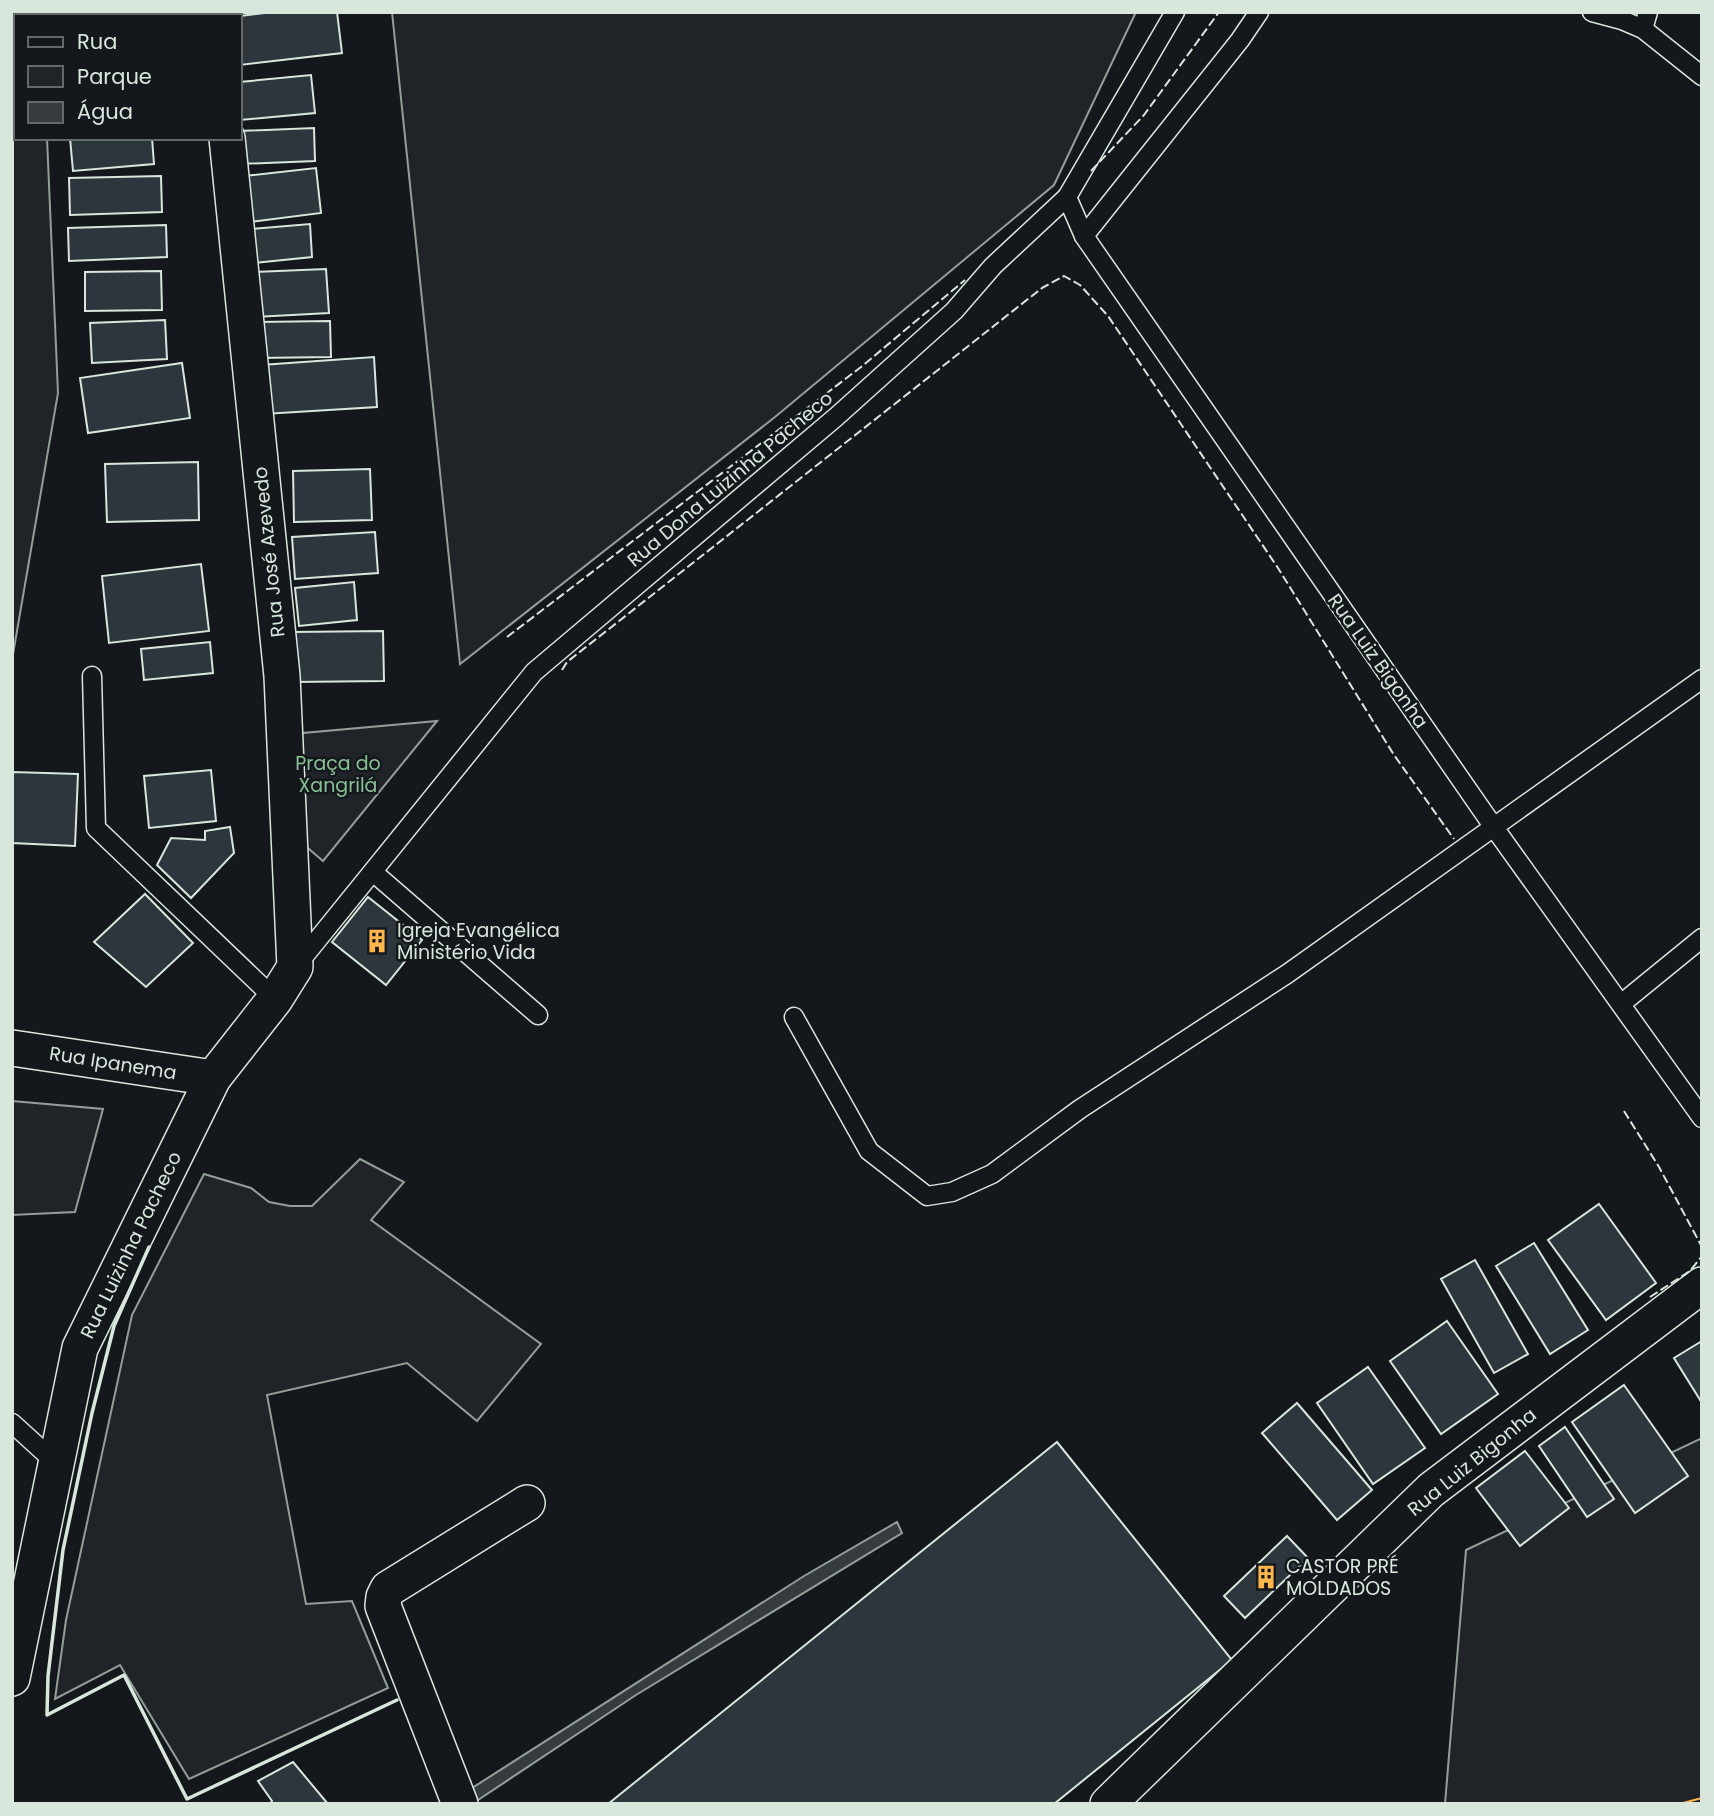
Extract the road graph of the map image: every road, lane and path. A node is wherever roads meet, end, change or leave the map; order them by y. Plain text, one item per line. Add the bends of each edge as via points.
1 (1175, 12) edge
2 (1259, 12) edge
3 (1592, 12) edge
4 (1646, 21) edge
5 (1702, 76) edge
6 (227, 140) edge
7 (1067, 197) junction
8 (1084, 236) junction
9 (92, 676) dead end
10 (1702, 679) edge
11 (1493, 826) junction
12 (373, 872) junction
13 (1702, 937) edge
14 (295, 967) junction
15 (275, 999) junction
16 (1620, 1004) junction
17 (538, 1015) dead end
18 (794, 1017) dead end
19 (12, 1048) edge
20 (213, 1078) junction
21 (1702, 1118) edge
22 (1702, 1285) edge
23 (12, 1423) edge
24 (56, 1463) junction
25 (527, 1503) dead end
26 (12, 1678) edge
27 (460, 1804) edge
28 (1108, 1804) edge

1 - 7 lane, Rua Dona Luizinha Pacheco
2 - 8 lane
3 - 4 lane
4 - 5 lane
6 - 14 street, Rua José Azevedo via 282,676
7 - 8 lane, Rua Luiz Bigonha
7 - 12 lane, Rua Dona Luizinha Pacheco via 993,266 954,310 836,417 534,672
8 - 11 lane, Rua Luiz Bigonha
9 - 15 lane via 96,828
10 - 11 lane
11 - 16 lane, Rua Luiz Bigonha
11 - 18 lane via 1287,974 1080,1109 992,1174 952,1192 927,1196 869,1152
12 - 14 lane, Rua Dona Luizinha Pacheco
12 - 17 lane
13 - 16 lane
14 - 15 street, Rua Luizinha Pacheco
15 - 20 street, Rua Luizinha Pacheco
16 - 21 lane, Rua Luiz Bigonha
19 - 20 street, Rua Ipanema
20 - 24 street, Rua Luizinha Pacheco via 80,1348
22 - 28 street, Rua Luiz Bigonha via 1431,1490
23 - 24 lane
24 - 26 street, Rua Luizinha Pacheco
25 - 27 street via 388,1589 384,1597 383,1606

